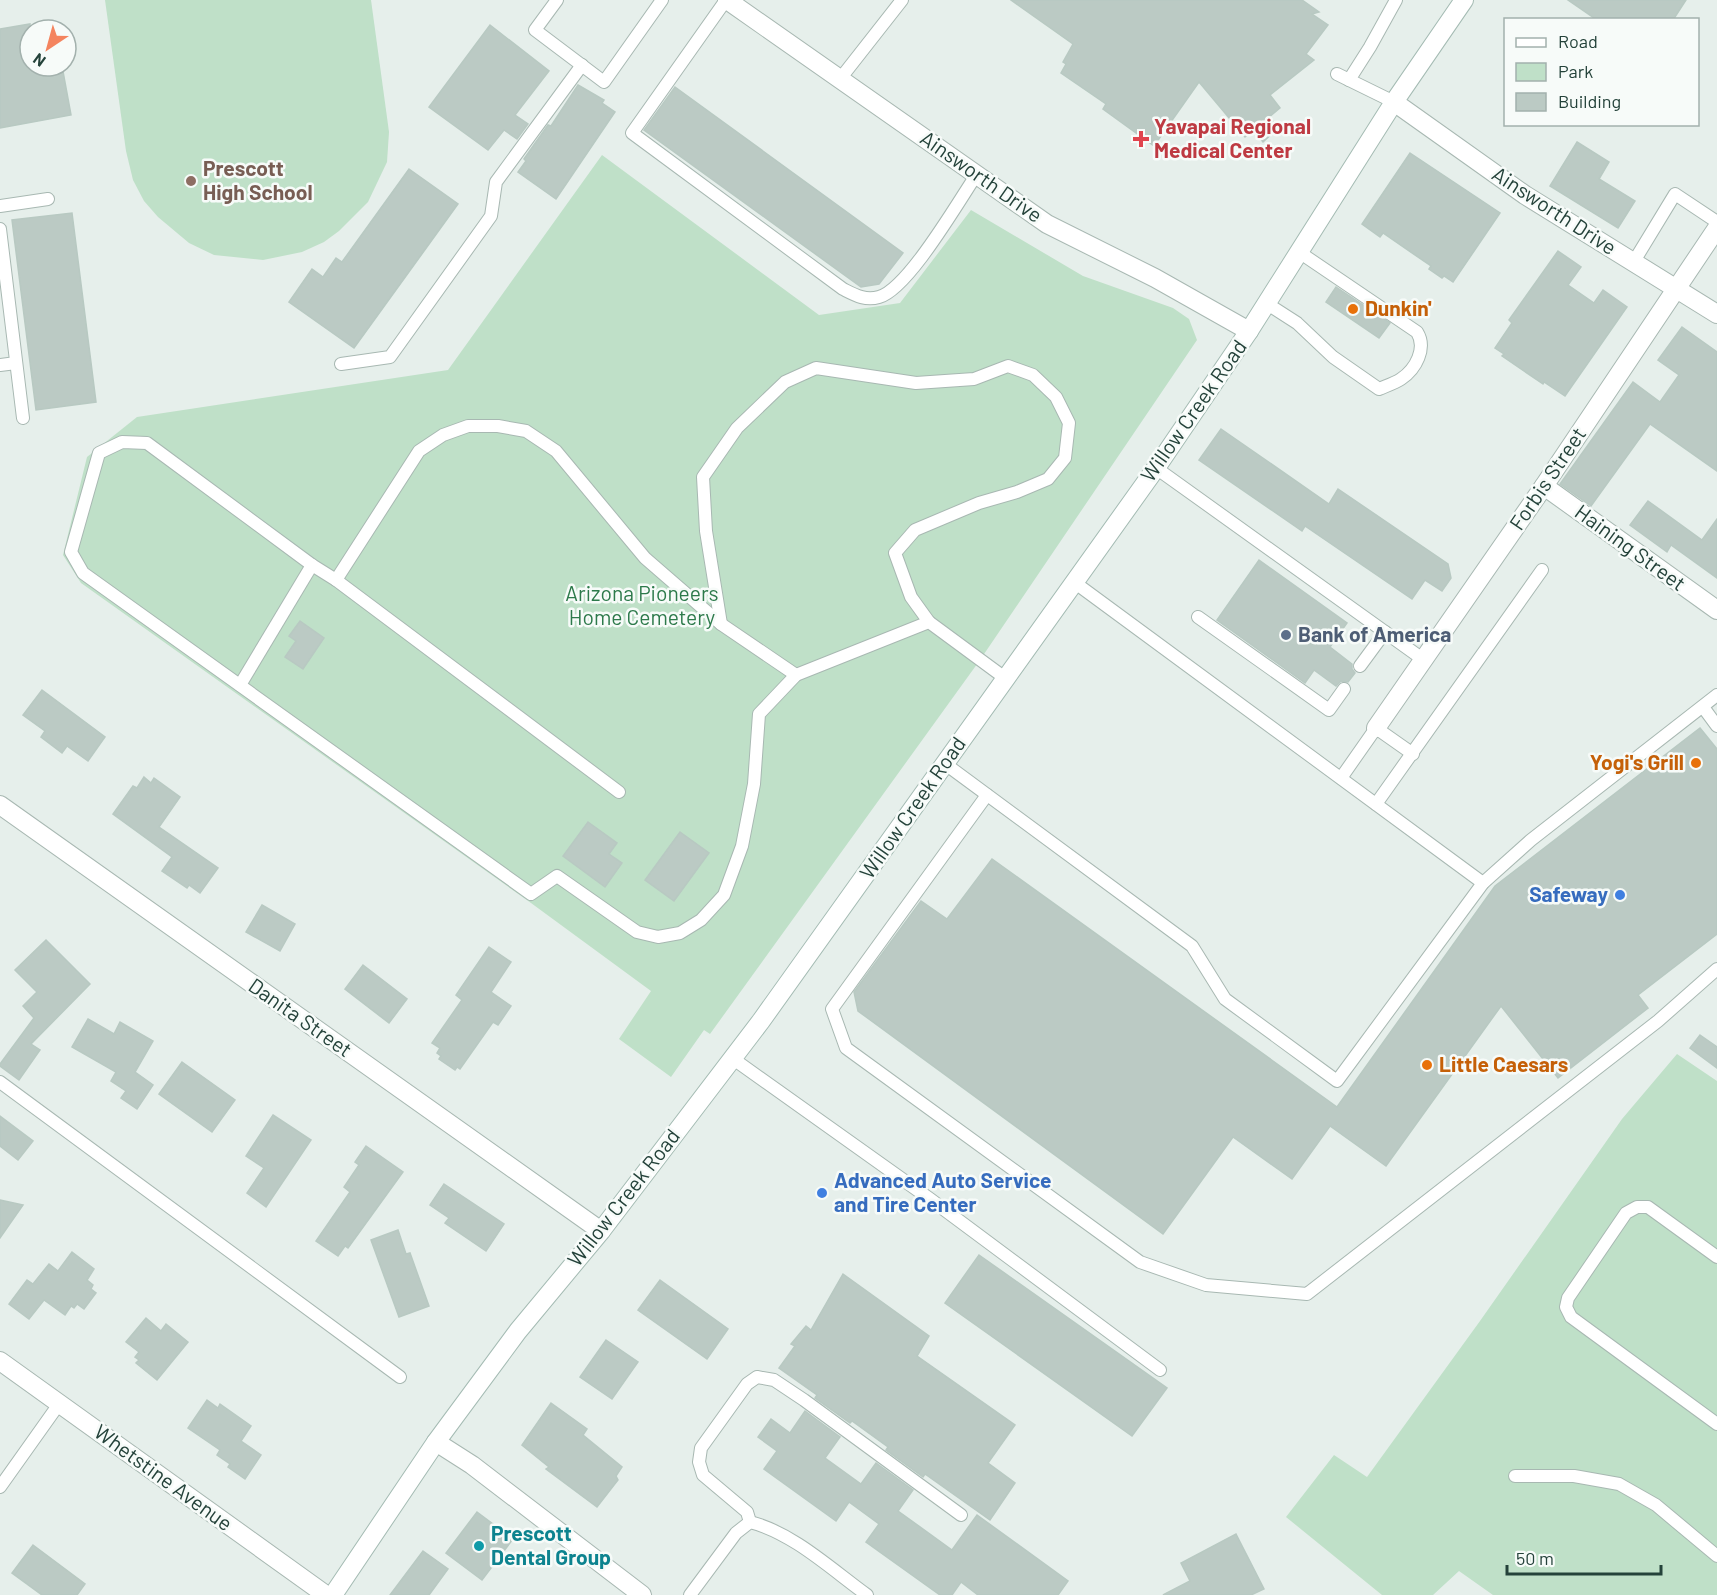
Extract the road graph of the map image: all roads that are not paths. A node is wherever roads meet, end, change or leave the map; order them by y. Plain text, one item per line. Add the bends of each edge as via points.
1 (557, 0) edge
2 (662, 0) edge
3 (726, 0) edge
4 (902, 0) edge
5 (1396, 0) edge
6 (1464, 0) edge
7 (582, 65) junction
8 (1337, 74) dead end
9 (840, 79) junction
10 (1349, 80) junction
11 (1394, 102) junction
12 (977, 174) junction
13 (48, 199) dead end
14 (0, 206) edge
15 (1717, 222) edge
16 (1717, 228) edge
17 (0, 229) edge
18 (1299, 252) junction
19 (1633, 263) junction
20 (1676, 289) junction
21 (1266, 303) junction
22 (1717, 314) edge
23 (1249, 331) junction
24 (16, 363) junction
25 (341, 364) dead end
26 (0, 365) edge
27 (23, 418) dead end
28 (1156, 468) junction
29 (1544, 486) junction
30 (312, 565) junction
31 (1542, 570) dead end
32 (336, 580) junction
33 (1074, 582) junction
34 (1717, 610) edge
35 (1198, 616) dead end
36 (929, 622) junction
37 (721, 624) junction
38 (1385, 632) junction
39 (1424, 660) junction
40 (1360, 666) dead end
41 (796, 675) junction
42 (1005, 678) junction
43 (240, 685) junction
44 (1344, 689) dead end
45 (1717, 695) edge
46 (1702, 707) junction
47 (1717, 726) edge
48 (1376, 728) junction
49 (1413, 754) junction
50 (944, 763) junction
51 (1341, 778) junction
52 (619, 792) dead end
53 (987, 795) junction
54 (1376, 804) junction
55 (0, 805) edge
56 (1483, 883) junction
57 (1717, 969) edge
58 (732, 1058) junction
59 (0, 1082) edge
60 (601, 1231) junction
61 (1717, 1257) edge
62 (0, 1361) edge
63 (1161, 1370) dead end
64 (400, 1377) dead end
65 (60, 1404) junction
66 (1717, 1424) edge
67 (436, 1442) junction
68 (1515, 1476) dead end
69 (0, 1487) edge
70 (961, 1515) dead end
71 (750, 1522) junction
72 (1717, 1556) edge
73 (326, 1595) edge
74 (333, 1595) edge
75 (642, 1595) edge
76 (690, 1595) edge
77 (867, 1595) edge

1 - 7 lane via 535,30
2 - 7 lane via 604,82
3 - 9 street, Ainsworth Drive
3 - 12 lane via 632,133 843,290 862,299 879,297 898,286
4 - 9 lane
5 - 10 lane
6 - 11 street, Willow Creek Road
7 - 25 lane via 496,182 491,216 390,357
8 - 10 lane
9 - 12 street, Ainsworth Drive
10 - 11 lane
11 - 18 street, Willow Creek Road
11 - 19 street, Ainsworth Drive via 1525,195
12 - 23 street, Ainsworth Drive via 1047,224
13 - 14 lane
15 - 19 lane via 1675,194
16 - 20 street, Forbis Street
17 - 24 lane
18 - 21 street, Willow Creek Road
18 - 21 lane via 1417,332 1420,354 1410,370 1379,390 1333,357 1297,323
19 - 20 street, Ainsworth Drive
20 - 22 street, Ainsworth Drive
20 - 29 street, Forbis Street
21 - 23 street, Willow Creek Road
23 - 28 street, Willow Creek Road
24 - 26 lane
24 - 27 lane
28 - 33 street, Willow Creek Road
28 - 38 lane
29 - 34 street, Haining Street
29 - 39 street, Forbis Street
30 - 32 lane
30 - 43 lane
30 - 43 lane via 147,443 122,442 99,453 71,552 82,573
31 - 49 lane
32 - 37 lane via 419,451 443,435 468,426 498,426 526,431 556,451 645,558
32 - 52 lane
33 - 42 street, Willow Creek Road
33 - 51 lane
35 - 44 lane via 1329,710
36 - 37 lane via 911,597 895,553 915,530 1048,479 1065,458 1069,423 1056,398 1033,375 1008,366 974,379 916,383 816,368 785,382 737,428 703,477 706,531
36 - 41 lane
36 - 42 lane
37 - 41 lane
38 - 39 lane
38 - 40 lane
39 - 48 street, Forbis Street
41 - 43 lane via 759,714 750,805 742,846 724,895 701,920 680,933 658,937 637,932 557,876 531,894
42 - 50 street, Willow Creek Road
45 - 46 lane
46 - 47 lane
46 - 56 lane via 1531,840
48 - 49 lane
48 - 51 lane
49 - 54 lane
50 - 53 lane
50 - 58 street, Willow Creek Road
51 - 54 lane
53 - 56 lane via 1192,946 1225,999 1337,1081
53 - 57 lane via 832,1009 846,1048 1140,1262 1206,1285 1307,1294 1658,1022
54 - 56 lane
55 - 60 street, Danita Street
58 - 60 street, Willow Creek Road
58 - 63 lane via 930,1198
59 - 64 lane
60 - 67 street, Willow Creek Road via 518,1331
61 - 66 lane via 1648,1207 1638,1207 1626,1213 1568,1298 1566,1307 1571,1317
62 - 65 street, Whetstine Avenue
65 - 69 lane
65 - 73 street, Whetstine Avenue
67 - 74 street, Willow Creek Road
67 - 75 street via 472,1465
68 - 72 lane via 1574,1476 1619,1484 1656,1505
70 - 71 lane via 794,1393 774,1380 757,1377 747,1384 701,1448 699,1462 703,1475 747,1512
71 - 76 lane via 736,1533
71 - 77 lane via 783,1535

